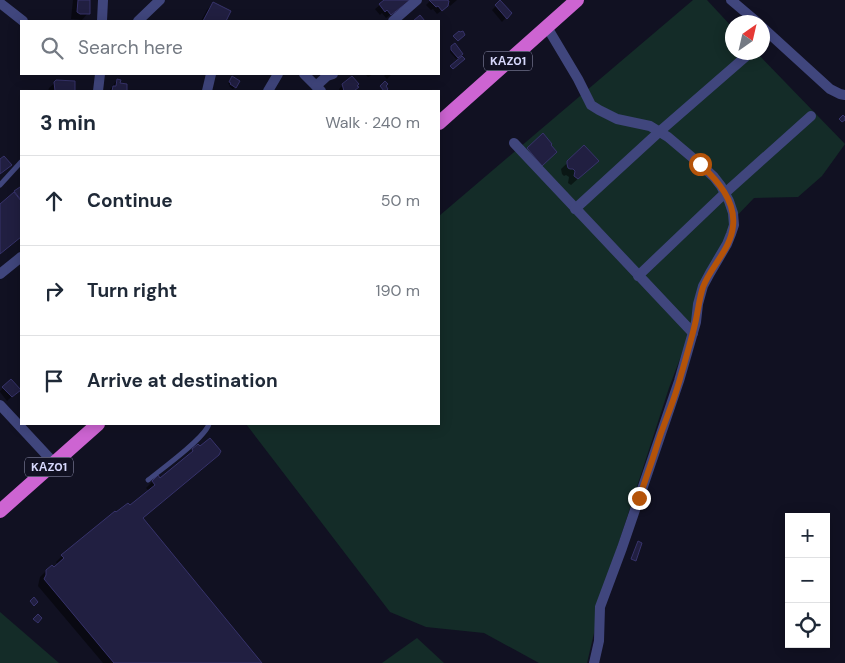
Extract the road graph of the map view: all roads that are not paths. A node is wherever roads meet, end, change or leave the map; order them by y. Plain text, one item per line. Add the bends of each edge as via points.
1 (103, 0) edge
2 (160, 0) edge
3 (418, 0) edge
4 (577, 0) edge
5 (731, 0) edge
6 (0, 3) edge
7 (749, 15) edge
8 (22, 20) edge
9 (102, 20) edge
10 (139, 20) edge
11 (394, 20) edge
12 (547, 27) junction
13 (770, 34) edge
14 (742, 60) edge
15 (100, 75) edge
16 (210, 75) edge
17 (277, 75) edge
18 (305, 75) edge
19 (330, 75) edge
20 (319, 89) edge
21 (98, 90) edge
22 (207, 90) edge
23 (269, 90) edge
24 (845, 95) edge
25 (811, 116) dead end
26 (440, 122) edge
27 (659, 132) junction
28 (514, 143) dead end
29 (20, 163) edge
30 (0, 185) edge
31 (725, 193) junction
32 (575, 210) junction
33 (20, 258) edge
34 (0, 274) edge
35 (638, 276) junction
36 (693, 333) junction
37 (0, 405) edge
38 (97, 425) edge
39 (208, 425) edge
40 (54, 463) junction
41 (148, 480) dead end
42 (0, 511) edge
43 (594, 663) edge

1 - 9 street
2 - 10 street
3 - 11 street
4 - 12 highway, KАZ01
5 - 7 street
6 - 8 street
12 - 26 highway, KАZ01
12 - 27 street via 592,105 618,119 650,126
13 - 24 street via 830,89
14 - 27 street
15 - 21 street
16 - 22 street
17 - 23 street
18 - 20 street
19 - 20 street
25 - 31 street
27 - 31 street via 700,164
27 - 32 street
28 - 32 street
29 - 30 lane
31 - 35 street
31 - 36 street via 734,225 703,286
32 - 35 street
33 - 34 street
35 - 36 street
36 - 43 street via 680,381 600,606 599,641
37 - 40 street
38 - 40 highway, KАZ01
39 - 41 lane via 188,448
40 - 42 highway, KАZ01

